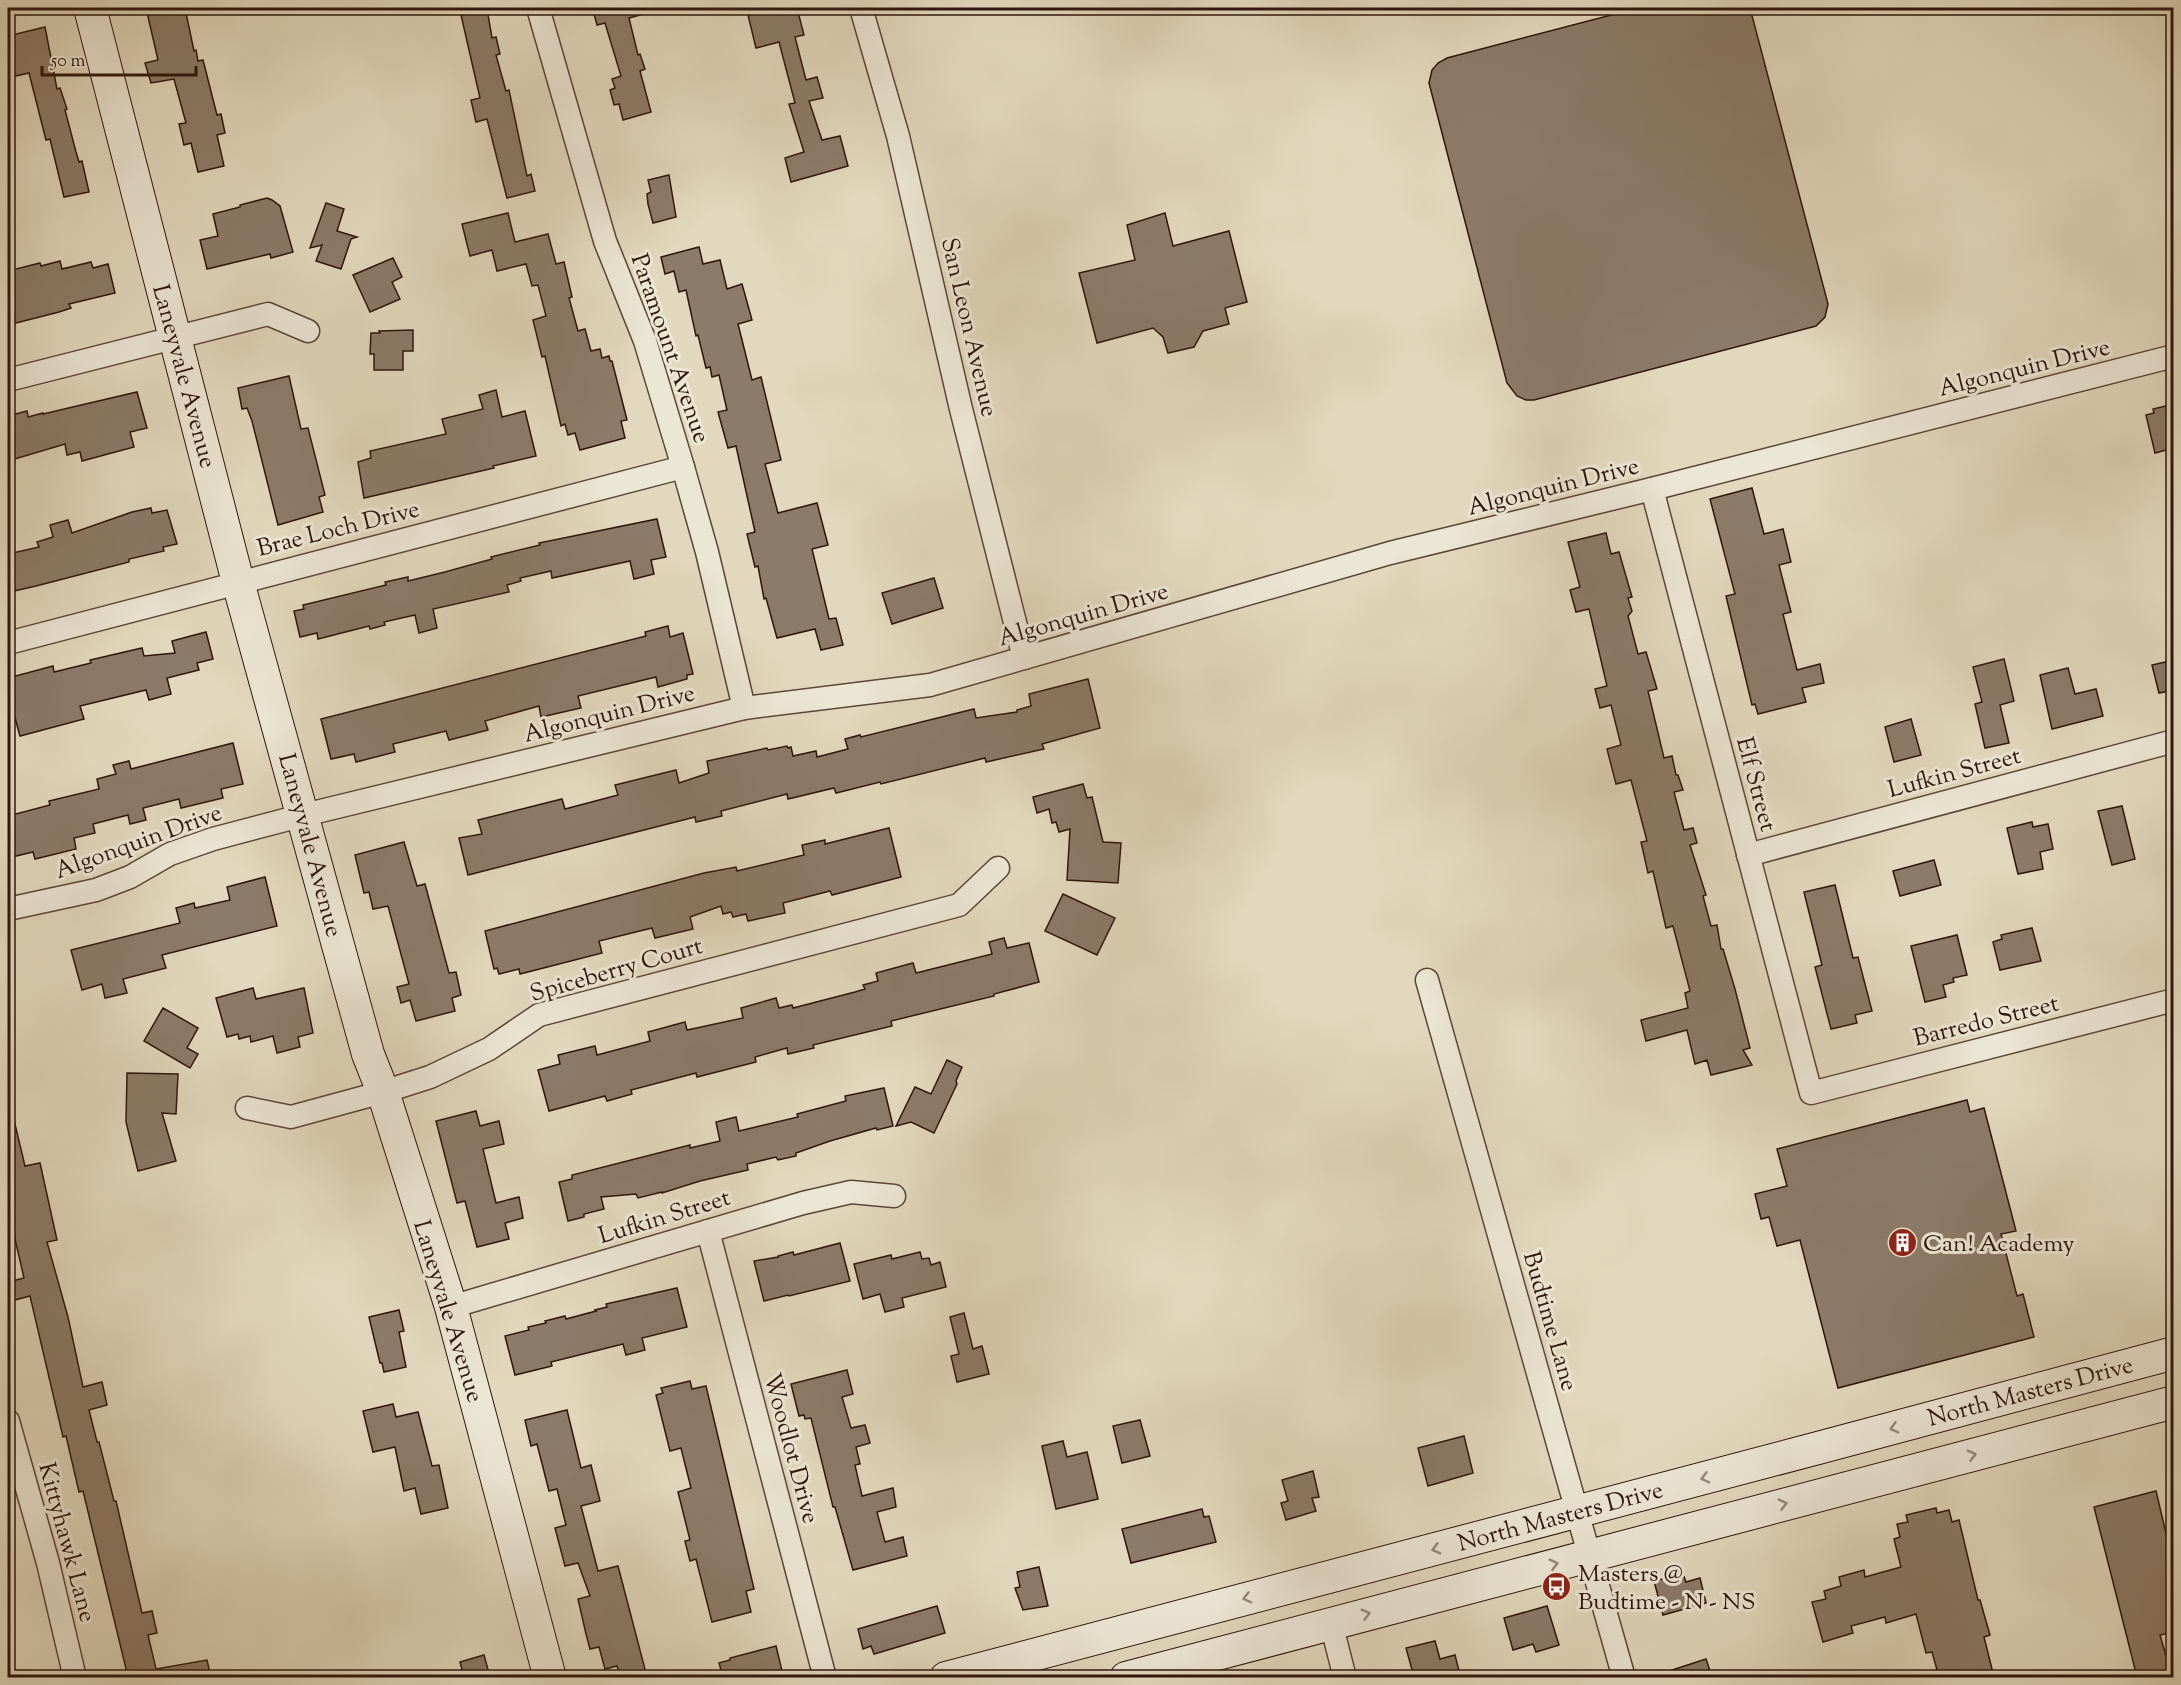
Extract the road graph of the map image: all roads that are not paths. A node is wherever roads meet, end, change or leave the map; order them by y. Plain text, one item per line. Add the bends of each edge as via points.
1 (90, 8) edge
2 (538, 8) edge
3 (861, 8) edge
4 (308, 331) dead end
5 (175, 337) junction
6 (2174, 356) edge
7 (8, 380) edge
8 (683, 467) junction
9 (1652, 489) junction
10 (238, 582) junction
11 (8, 643) edge
12 (1024, 658) junction
13 (744, 708) junction
14 (2174, 741) edge
15 (304, 815) junction
16 (1748, 855) junction
17 (998, 868) dead end
18 (8, 909) edge
19 (1427, 980) dead end
20 (2174, 1000) edge
21 (383, 1092) junction
22 (1811, 1093) joint
23 (247, 1108) dead end
24 (894, 1196) dead end
25 (708, 1231) junction
26 (451, 1307) junction
27 (2174, 1353) edge
28 (2060, 1383) junction
29 (2174, 1402) edge
30 (8, 1421) edge
31 (2071, 1429) junction
32 (1577, 1511) junction
33 (1589, 1555) junction
34 (1166, 1620) junction
35 (1331, 1623) junction
36 (1180, 1663) junction
37 (75, 1677) edge
38 (550, 1677) edge
39 (825, 1677) edge
40 (946, 1677) edge
41 (1126, 1677) edge
42 (1345, 1677) edge
43 (1624, 1677) edge

1 - 5 main road, Laneyvale Avenue
2 - 8 street, Paramount Avenue via 605,241 645,341
3 - 12 street, San Leon Avenue via 898,136
4 - 5 street via 268,314
5 - 7 street
5 - 10 main road, Laneyvale Avenue
6 - 9 street, Algonquin Drive
8 - 10 street, Brae Loch Drive
8 - 13 street, Paramount Avenue
9 - 12 street, Algonquin Drive via 1390,553
9 - 16 street, Elf Street
10 - 11 street, Brae Loch Drive
10 - 15 main road, Laneyvale Avenue
12 - 13 street, Algonquin Drive via 930,685
13 - 15 street, Algonquin Drive
14 - 16 street, Lufkin Street
15 - 18 street, Algonquin Drive via 170,854 130,877 96,890
15 - 21 main road, Laneyvale Avenue via 368,1054
16 - 22 street, Elf Street
17 - 21 street, Spiceberry Court via 959,905 539,1015 489,1049 430,1077
19 - 32 street, Budtime Lane
20 - 22 street, Barredo Street
21 - 23 street, Spiceberry Court via 291,1117
21 - 26 main road, Laneyvale Avenue
24 - 25 street, Lufkin Street via 851,1192
25 - 26 street, Lufkin Street
25 - 39 street, Woodlot Drive
26 - 38 main road, Laneyvale Avenue
27 - 28 main road, North Masters Drive
28 - 31 main road
28 -> 32 main road, North Masters Drive
29 - 31 main road, North Masters Drive
30 - 37 street, Kittyhawk Lane
33 -> 31 main road, North Masters Drive
32 - 33 street, Budtime Lane
32 -> 34 main road, North Masters Drive
35 -> 33 main road, North Masters Drive
33 - 43 street, Budtime Lane
34 - 36 main road
34 - 40 main road, North Masters Drive
35 - 36 main road, North Masters Drive
35 - 42 street
36 - 41 main road, North Masters Drive

